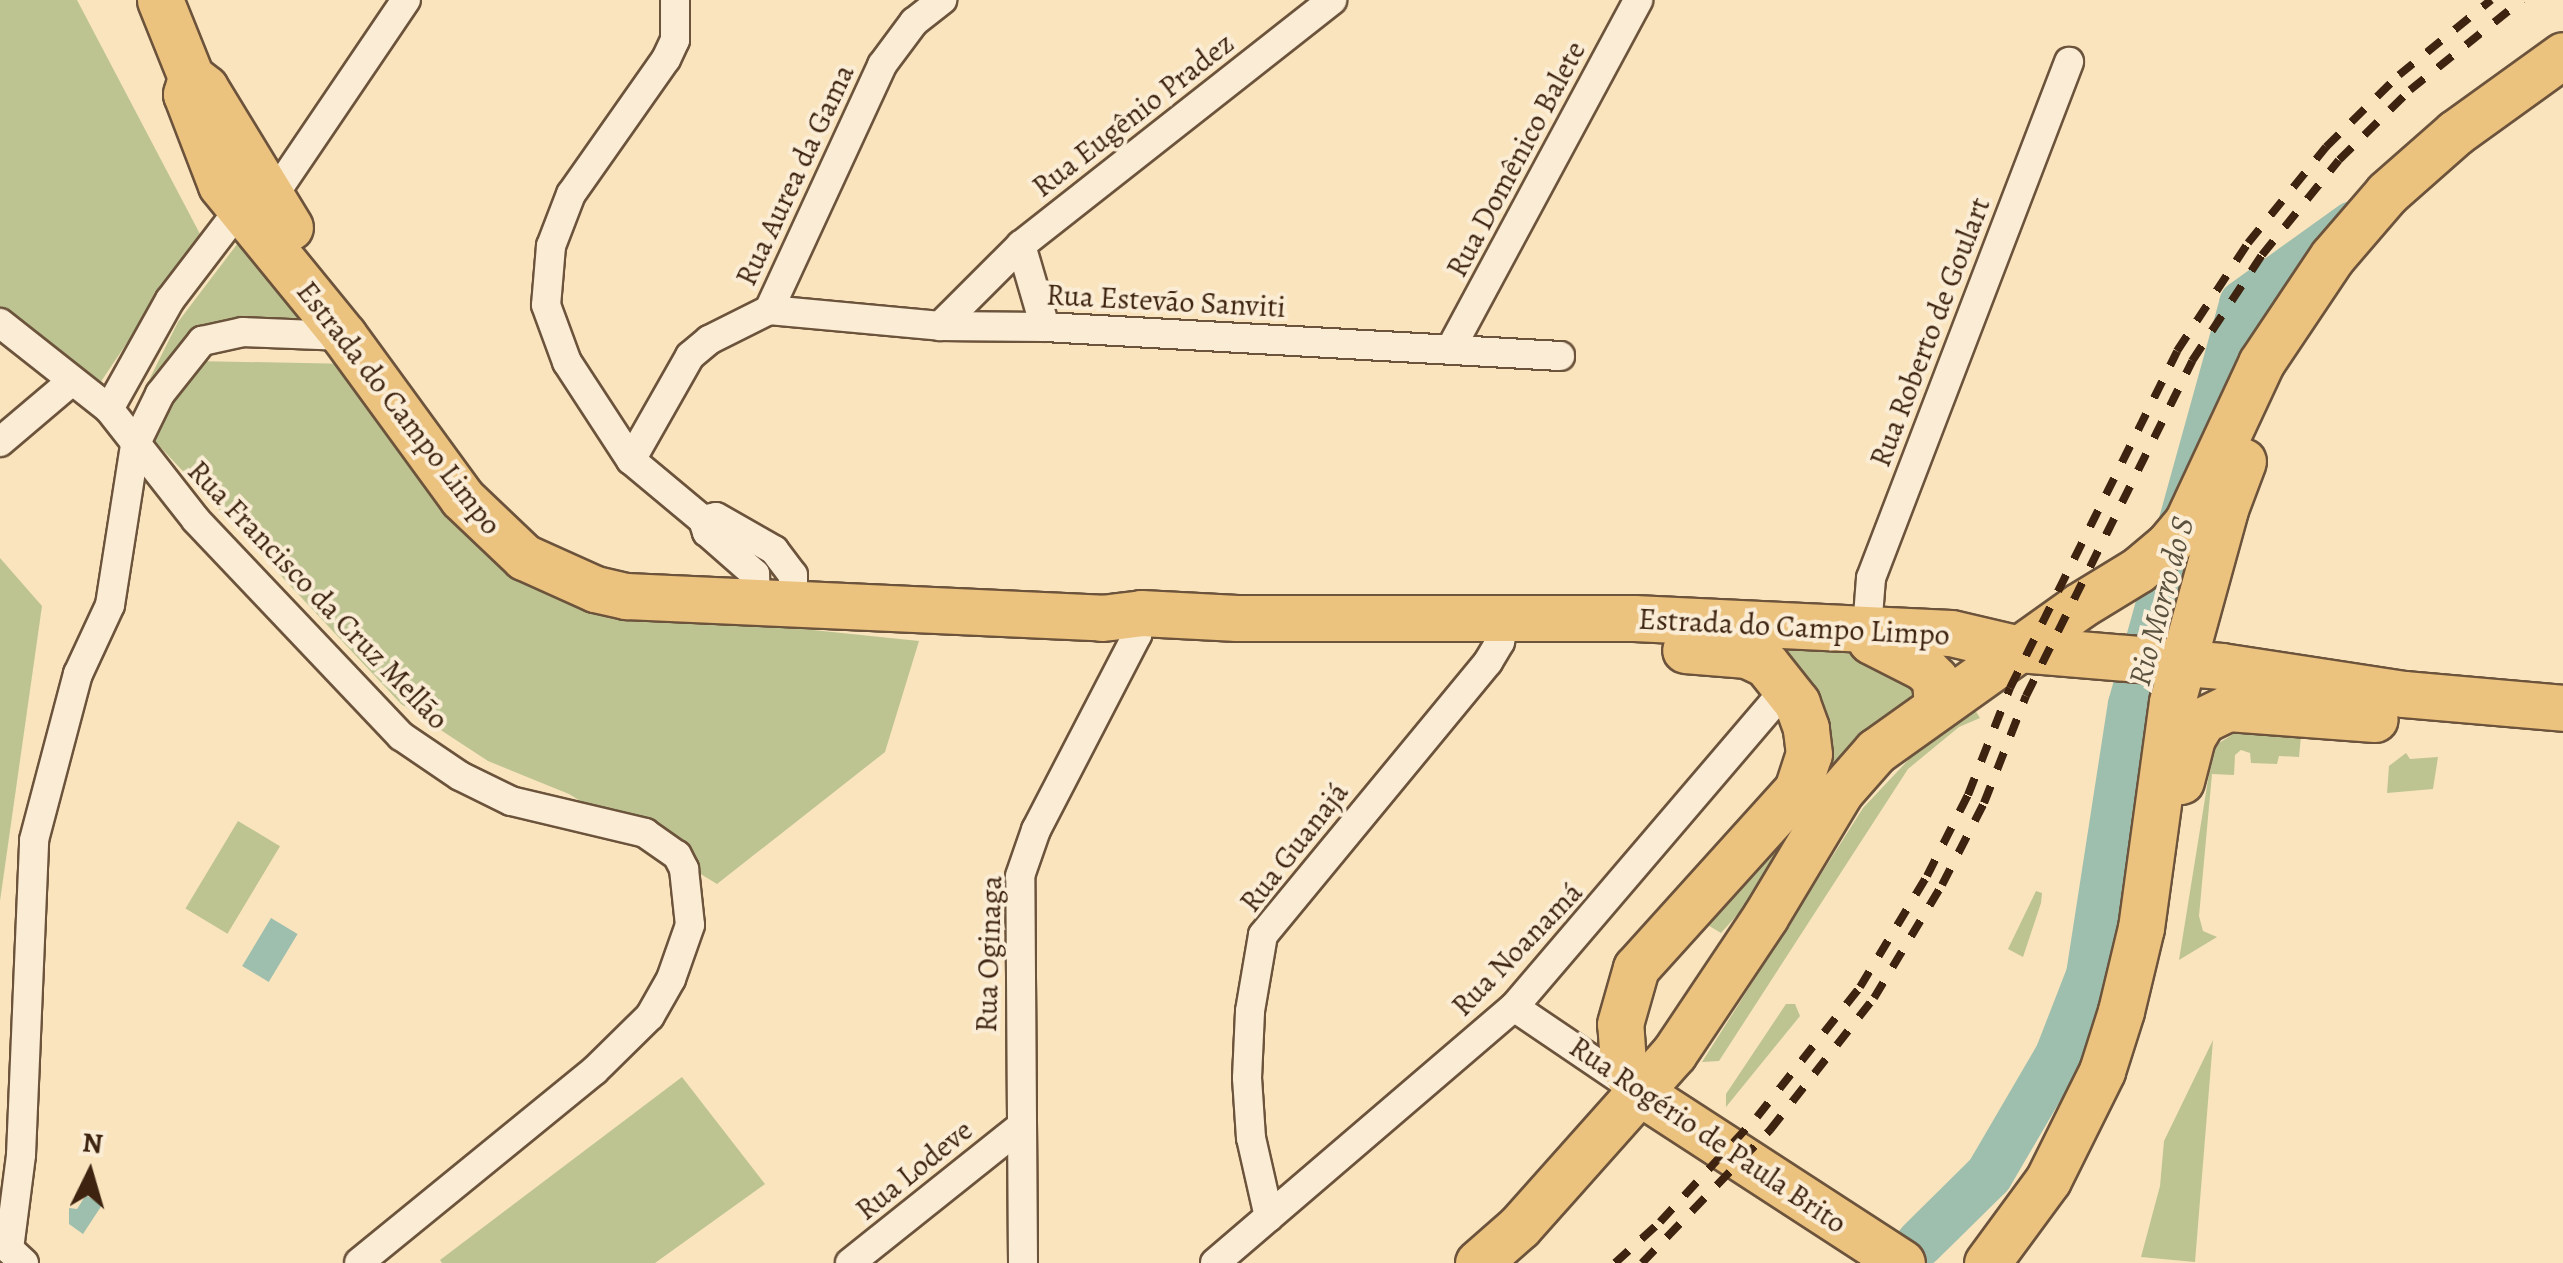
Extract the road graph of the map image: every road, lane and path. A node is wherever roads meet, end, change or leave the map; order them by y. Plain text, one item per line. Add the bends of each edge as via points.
1 (160, 0) edge
2 (406, 0) edge
3 (675, 0) edge
4 (942, 0) edge
5 (1332, 0) edge
6 (1638, 0) edge
7 (2563, 55) edge
8 (2069, 62) dead end
9 (2563, 91) edge
10 (254, 201) junction
11 (1020, 245) junction
12 (769, 310) junction
13 (940, 326) junction
14 (1045, 327) junction
15 (4, 332) edge
16 (344, 336) junction
17 (1451, 348) junction
18 (1560, 356) dead end
19 (72, 381) junction
20 (109, 409) junction
21 (0, 442) edge
22 (135, 445) junction
23 (631, 460) junction
24 (703, 520) junction
25 (774, 588) junction
26 (1141, 614) junction
27 (1867, 629) junction
28 (1503, 630) junction
29 (2019, 649) junction
30 (2182, 663) junction
31 (1788, 686) junction
32 (1936, 707) junction
33 (2563, 708) edge
34 (2563, 734) edge
35 (2141, 928) junction
36 (1514, 1006) junction
37 (1636, 1090) junction
38 (1019, 1128) junction
39 (1268, 1217) junction
40 (2000, 1254) edge
41 (11, 1255) edge
42 (359, 1263) edge
43 (850, 1263) edge
44 (1024, 1263) edge
45 (1216, 1263) edge
46 (1478, 1263) edge
47 (1902, 1263) edge

1 - 10 main road, Estrada do Campo Limpo via 191,76 186,94 210,165
2 - 10 street via 282,183
3 - 23 street via 676,40 571,194 546,275 551,326 567,362
4 - 12 street, Rua Aurea da Gama via 914,22 882,65
5 - 11 street, Rua Eugênio Pradez
6 - 17 street, Rua Domênico Balete
7 - 29 main road via 2401,181 2332,258 2260,363 2187,522 2166,546
8 - 27 street, Rua Roberto de Goulart via 1871,578
9 - 30 main road via 2468,158 2406,213 2355,272 2283,376 2225,509
10 - 16 main road, Estrada do Campo Limpo
10 - 20 street via 170,300
10 - 25 main road, Estrada do Campo Limpo via 296,235 453,454 556,547 641,574
11 - 13 street, Rua Eugênio Pradez
11 - 14 street
12 - 13 street, Rua Estevão Sanviti
12 - 23 street, Rua Aurea da Gama via 690,356
13 - 14 street, Rua Estevão Sanviti
14 - 17 street, Rua Estevão Sanviti
15 - 19 street, Rua Francisco da Cruz Mellão
16 - 22 street via 244,332 202,341 160,394
16 - 25 main road, Estrada do Campo Limpo via 462,498 524,557 626,596
17 - 18 street, Rua Estevão Sanviti
19 - 20 street, Rua Francisco da Cruz Mellão
19 - 21 street
20 - 22 street, Rua Francisco da Cruz Mellão
22 - 41 street via 110,604 78,674 34,840
22 - 42 street, Rua Francisco da Cruz Mellão via 234,562 425,755 512,801 645,833 677,854 684,869 690,924 650,1016 594,1071
23 - 24 street
24 - 25 street via 707,532
24 - 25 street via 716,516 786,561
25 - 26 main road, Estrada do Campo Limpo via 1064,617
26 - 28 main road, Estrada do Campo Limpo
26 - 38 street, Rua Oginaga via 1137,636 1036,830 1020,876
27 - 28 main road, Estrada do Campo Limpo via 1634,618
27 - 29 main road, Estrada do Campo Limpo via 1951,633
27 - 32 main road via 1871,641 1936,679
28 - 31 main road via 1725,651 1766,664
28 - 39 street, Rua Guanajá via 1263,935 1247,1078
29 - 30 main road, Estrada do Campo Limpo
29 - 32 main road
30 - 33 main road, Estrada do Campo Limpo
30 - 35 main road
31 - 36 street, Rua Noanamá
31 - 37 main road via 1806,728 1804,775 1636,968 1620,1024 1623,1063
32 - 37 main road via 1876,751 1840,792 1726,978 1674,1053
34 - 35 main road via 2244,708 2213,713 2192,738
35 - 40 main road via 2102,1071 2048,1180
36 - 37 street, Rua Rogério de Paula Brito
36 - 39 street, Rua Noanamá
37 - 46 main road via 1518,1227
37 - 47 main road, Rua Rogério de Paula Brito
38 - 43 street, Rua Lodeve
38 - 44 street, Rua Oginaga
39 - 45 street, Rua Noanamá

